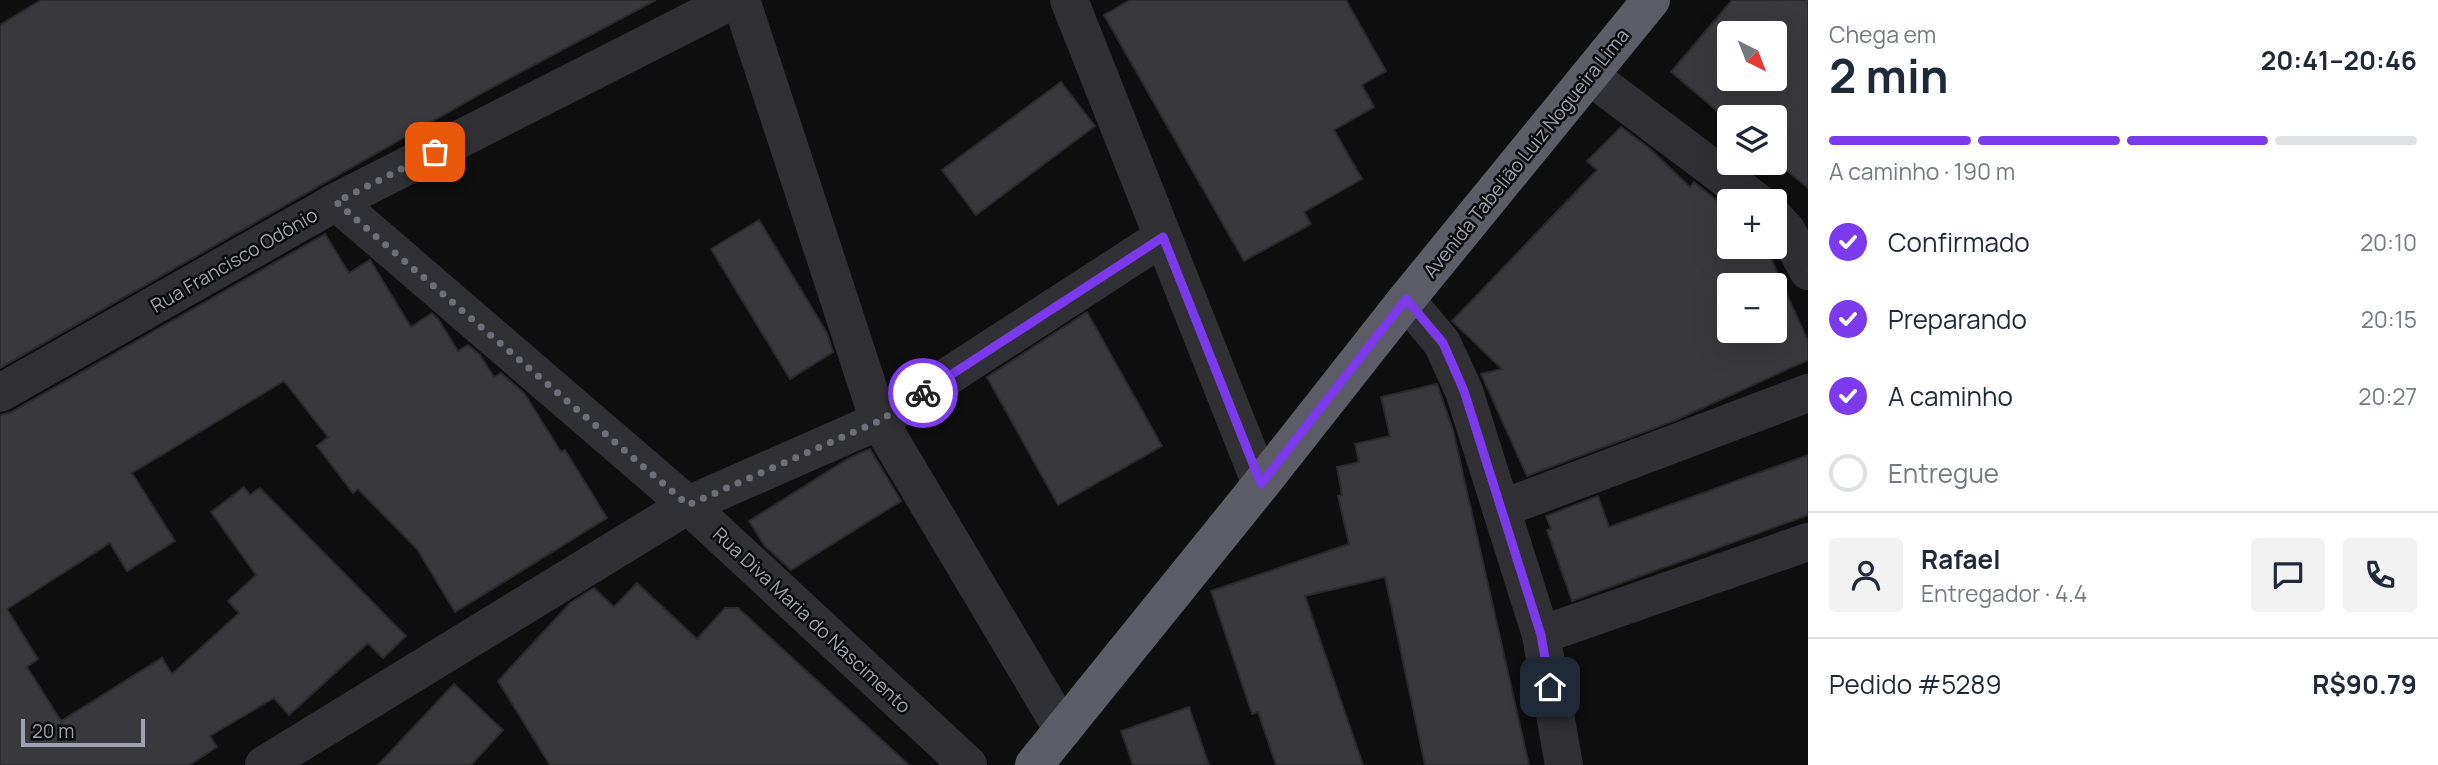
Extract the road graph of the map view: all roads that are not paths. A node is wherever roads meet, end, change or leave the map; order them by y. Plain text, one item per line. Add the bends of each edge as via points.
1 (733, 0) edge
2 (741, 0) edge
3 (1069, 0) edge
4 (1651, 0) edge
5 (1590, 76) junction
6 (1740, 189) edge
7 (336, 202) junction
8 (1787, 231) edge
9 (1163, 237) junction
10 (1808, 271) edge
11 (1406, 299) junction
12 (0, 393) edge
13 (1808, 393) edge
14 (879, 421) junction
15 (1261, 484) junction
16 (688, 505) junction
17 (1501, 509) junction
18 (1808, 542) edge
19 (1541, 635) junction
20 (1063, 730) junction
21 (268, 764) edge
22 (968, 765) edge
23 (1034, 765) edge
24 (1564, 765) edge

1 - 7 street, Rua Francisco Odônio
2 - 14 street
3 - 9 street
4 - 5 highway, Avenida Tabelião Luiz Nogueira Lima
5 - 6 street
5 - 11 highway, Avenida Tabelião Luiz Nogueira Lima
7 - 12 street, Rua Francisco Odônio
7 - 16 street, Rua Diva Maria do Nascimento
8 - 10 street
9 - 14 street
9 - 15 street
11 - 15 highway, Avenida Tabelião Luiz Nogueira Lima
11 - 17 street via 1443,343 1464,391
13 - 17 street
14 - 16 street
14 - 20 street
15 - 20 highway, Avenida Tabelião Luiz Nogueira Lima
16 - 21 street
16 - 22 street, Rua Diva Maria do Nascimento
17 - 19 street
18 - 19 street
19 - 24 street
20 - 23 highway, Avenida Tabelião Luiz Nogueira Lima

